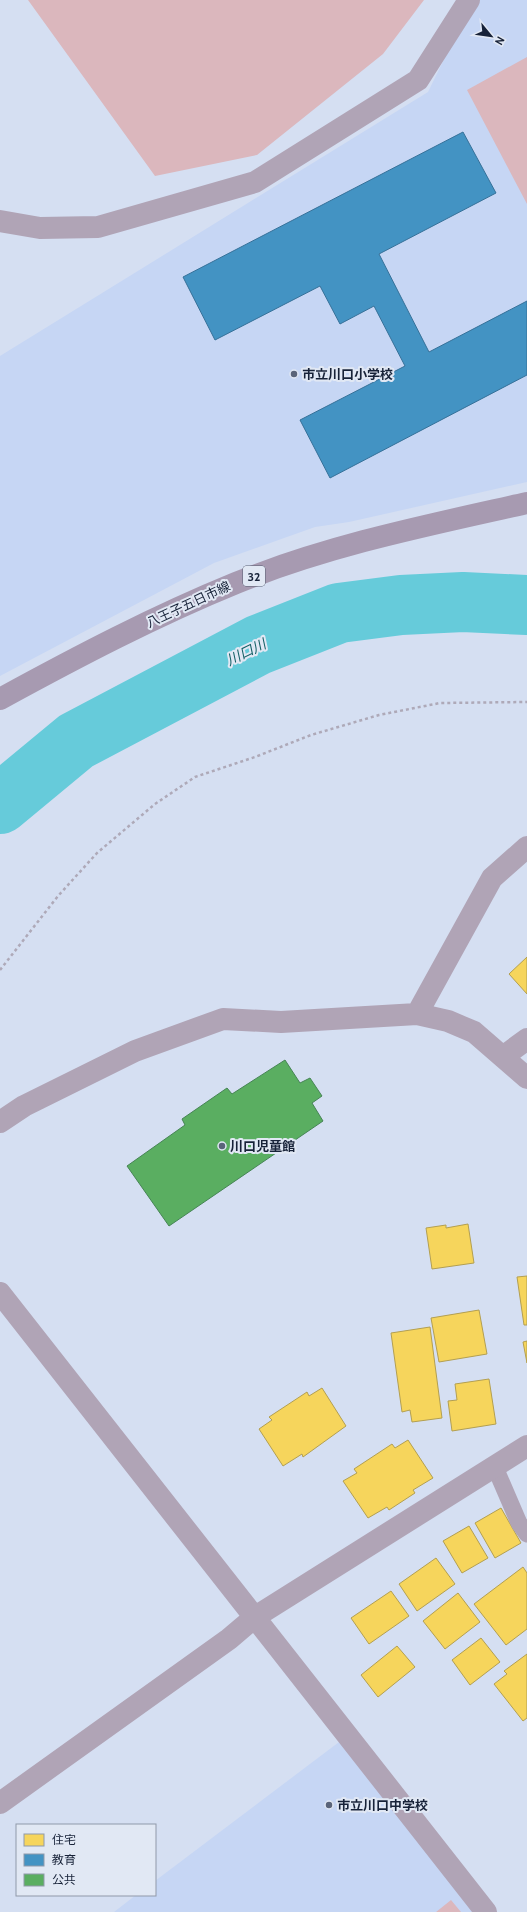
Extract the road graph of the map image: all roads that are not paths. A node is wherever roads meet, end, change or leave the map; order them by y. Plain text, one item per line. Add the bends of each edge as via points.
1 (469, 0) edge
2 (0, 222) edge
3 (527, 503) edge
4 (0, 699) edge
5 (527, 847) edge
6 (417, 1014) junction
7 (527, 1039) edge
8 (504, 1056) junction
9 (527, 1078) edge
10 (0, 1122) edge
11 (0, 1293) edge
12 (527, 1446) edge
13 (494, 1465) junction
14 (527, 1534) edge
15 (255, 1617) junction
16 (0, 1803) edge
17 (486, 1912) edge

1 - 2 street via 418,80 255,182 98,227 40,228
3 - 4 main road, 八王子五日市線 / 32 via 342,546 236,583 113,639
5 - 6 street via 492,878
6 - 8 street via 448,1021 474,1032
6 - 10 street via 281,1022 223,1019 135,1050 24,1106
7 - 8 street
8 - 9 street
11 - 15 street
12 - 13 street
13 - 14 lane via 519,1522
13 - 15 street
15 - 16 street via 229,1639
15 - 17 street

